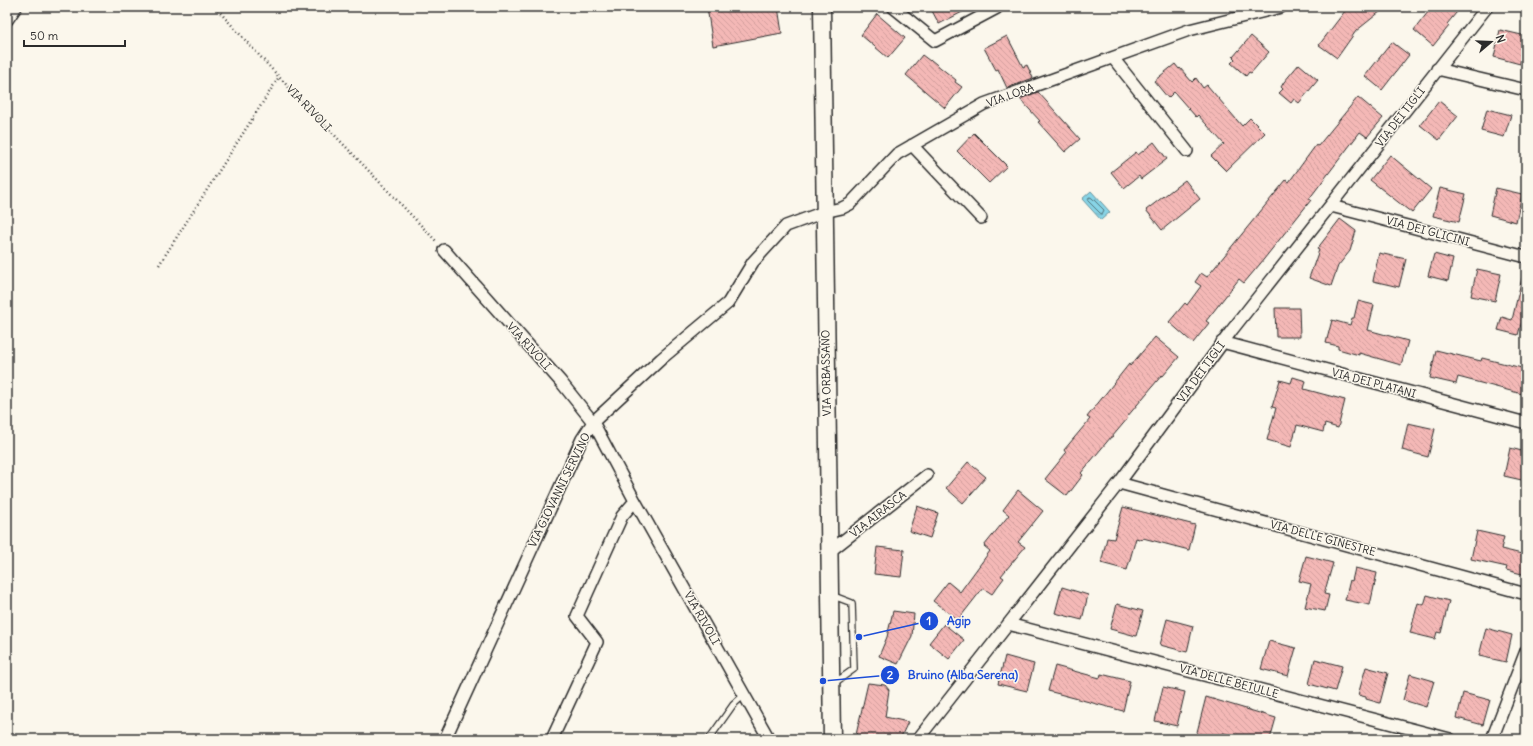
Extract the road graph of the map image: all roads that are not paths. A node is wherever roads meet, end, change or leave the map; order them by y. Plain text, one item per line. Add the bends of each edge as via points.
1 (16, 7) edge
2 (822, 7) edge
3 (893, 7) edge
4 (1281, 7) edge
5 (1487, 7) edge
6 (997, 8) edge
7 (7, 20) edge
8 (1113, 58) junction
9 (1437, 69) junction
10 (1526, 90) edge
11 (912, 145) junction
12 (1187, 152) dead end
13 (1331, 206) junction
14 (824, 212) junction
15 (981, 218) dead end
16 (444, 250) road end
17 (1526, 257) edge
18 (1222, 342) junction
19 (593, 422) junction
20 (1526, 423) edge
21 (927, 475) dead end
22 (1119, 483) junction
23 (635, 501) junction
24 (829, 552) junction
25 (830, 594) junction
26 (1526, 594) edge
27 (1008, 624) junction
28 (1526, 651) edge
29 (831, 685) junction
30 (744, 695) junction
31 (445, 739) edge
32 (552, 739) edge
33 (709, 739) edge
34 (769, 739) edge
35 (832, 739) edge
36 (918, 739) edge
37 (1450, 739) edge
38 (1492, 739) edge

1 - 7 street
2 - 14 main road, VIA ORBASSANO
3 - 6 street via 935,41
4 - 8 street, VIA LORA via 1189,30
5 - 9 street, VIA DEI TIGLI
8 - 11 street, VIA LORA via 984,104
8 - 12 street
9 - 10 street
9 - 13 street, VIA DEI TIGLI
11 - 14 street, VIA LORA via 897,154 850,204
11 - 15 street
13 - 17 street, VIA DEI GLICINI
13 - 18 street, VIA DEI TIGLI
14 - 19 street, VIA GIOVANNI SERVINO via 786,226 753,262 728,303 661,359
14 - 24 main road, VIA ORBASSANO
16 - 19 street, VIA RIVOLI via 561,382
18 - 20 street, VIA DEI PLATANI
18 - 22 street, VIA DEI TIGLI
19 - 23 street, VIA RIVOLI
19 - 31 street, VIA GIOVANNI SERVINO via 582,439
21 - 24 street, VIA AIRASCA
22 - 26 street, VIA DELLE GINESTRE
22 - 27 street, VIA DEI TIGLI
23 - 30 street, VIA RIVOLI
23 - 32 street via 622,516 577,616 597,642
24 - 25 main road, VIA ORBASSANO
25 - 29 main road, VIA ORBASSANO
25 - 29 lane via 852,603 854,669
27 - 36 street, VIA DEI TIGLI
27 - 37 street, VIA DELLE BETULLE
28 - 38 street
29 - 35 main road, VIA ORBASSANO
30 - 33 lane via 733,705
30 - 34 street, VIA RIVOLI

